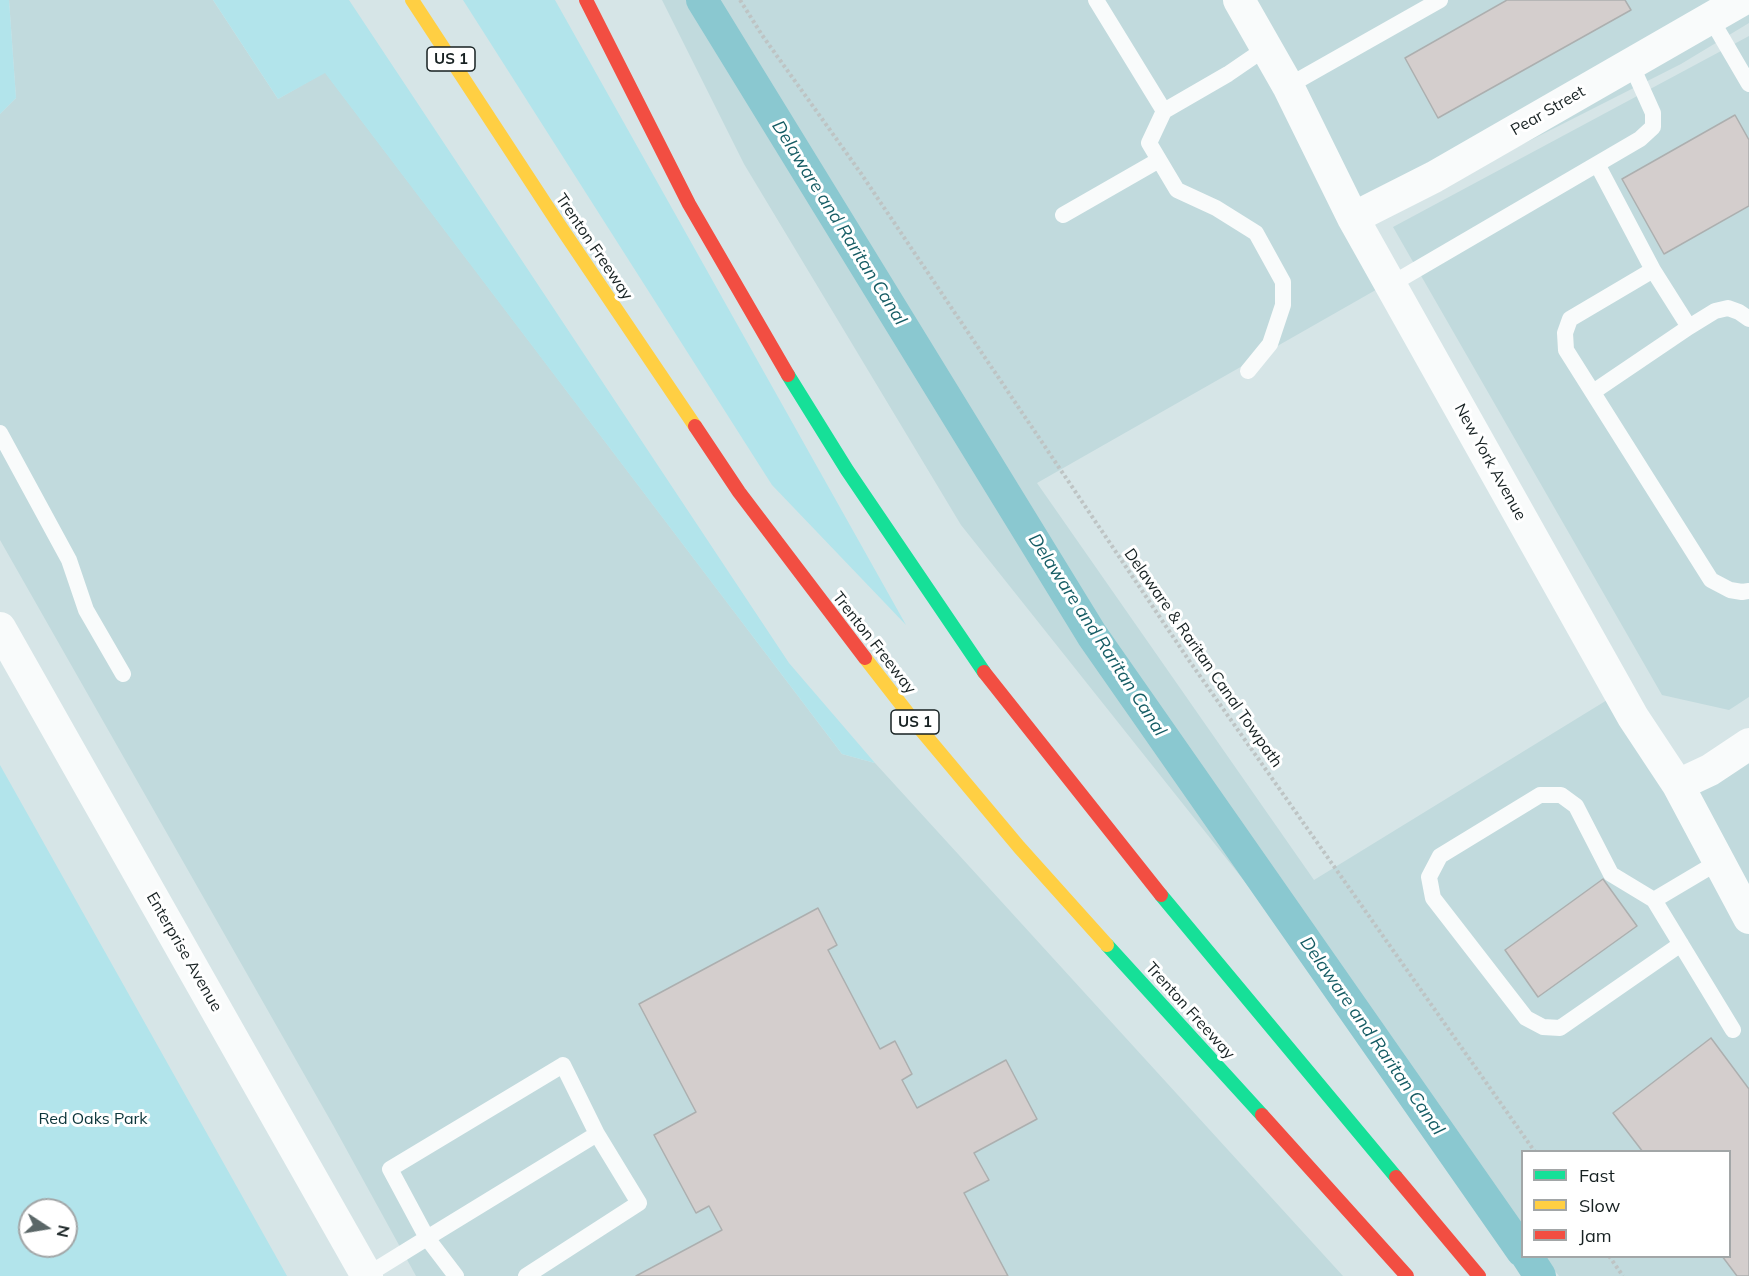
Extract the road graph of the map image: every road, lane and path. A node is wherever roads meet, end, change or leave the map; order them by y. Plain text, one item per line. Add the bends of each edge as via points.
1 (412, 0) edge
2 (586, 0) edge
3 (740, 0) edge
4 (1096, 0) edge
5 (1239, 0) edge
6 (1440, 0) edge
7 (1742, 0) edge
8 (1711, 19) junction
9 (1266, 48) junction
10 (1631, 64) junction
11 (1749, 84) edge
12 (1288, 86) junction
13 (1164, 111) junction
14 (1159, 160) junction
15 (1597, 164) junction
16 (1063, 215) dead end
17 (1353, 218) junction
18 (1653, 270) junction
19 (1390, 285) junction
20 (1749, 319) edge
21 (1689, 327) junction
22 (1248, 371) dead end
23 (1593, 392) junction
24 (0, 433) edge
25 (1749, 591) edge
26 (0, 628) edge
27 (123, 674) dead end
28 (1749, 744) edge
29 (1678, 785) junction
30 (1718, 862) junction
31 (1654, 900) junction
32 (1749, 918) edge
33 (1681, 944) junction
34 (1733, 1030) dead end
35 (597, 1134) junction
36 (1534, 1150) edge
37 (428, 1238) junction
38 (1610, 1258) edge
39 (367, 1276) edge
40 (456, 1276) edge
41 (526, 1276) edge
42 (1407, 1276) edge
43 (1479, 1276) edge
44 (1623, 1276) edge

1 - 42 highway, Trenton Freeway / US 1 via 739,492 831,615 1019,847
2 - 43 highway via 689,204 784,370 975,661 1128,856
3 - 36 path, Delaware & Raritan Canal Towpath via 860,171 1188,659
4 - 13 lane
5 - 9 street, New York Avenue
6 - 12 lane
7 - 8 street, Pear Street
8 - 10 street, Pear Street
8 - 11 lane
9 - 12 street, New York Avenue
9 - 13 lane
10 - 15 lane via 1653,113 1653,127
10 - 17 street, Pear Street via 1434,177
12 - 17 street, New York Avenue
13 - 14 lane via 1149,143
14 - 16 lane
14 - 22 lane via 1177,190 1256,233 1283,282 1283,305 1270,344
15 - 18 lane
15 - 19 lane
17 - 19 street, New York Avenue
18 - 21 lane
18 - 23 lane via 1570,319 1565,333 1566,350
19 - 29 street, New York Avenue via 1633,717
20 - 21 lane via 1728,308 1715,310
21 - 23 lane
23 - 25 lane via 1711,580 1730,590
24 - 27 lane via 69,560 86,610
26 - 39 street, Enterprise Avenue
28 - 29 street via 1710,770
29 - 30 street, New York Avenue
30 - 31 lane
30 - 32 street, New York Avenue
31 - 33 lane
31 - 33 lane via 1611,874 1576,806 1561,795 1540,795 1440,856 1429,877 1433,898 1526,1018 1543,1026 1560,1028
33 - 34 lane
35 - 37 lane
35 - 37 lane via 563,1065 390,1169
35 - 41 lane via 639,1203
37 - 39 lane
37 - 40 lane
38 - 44 path

